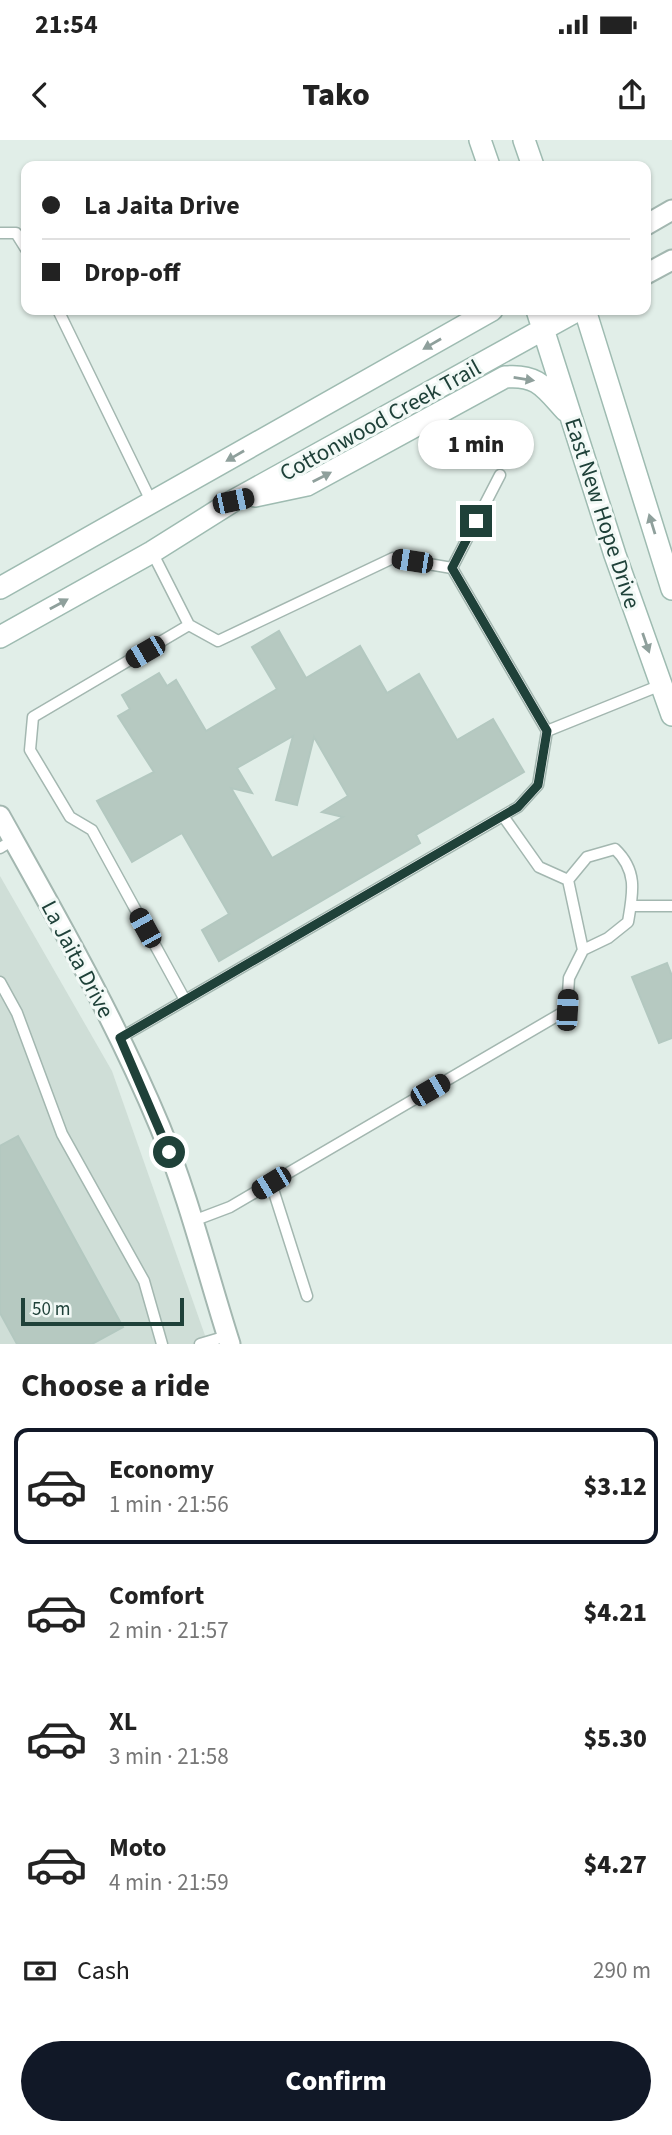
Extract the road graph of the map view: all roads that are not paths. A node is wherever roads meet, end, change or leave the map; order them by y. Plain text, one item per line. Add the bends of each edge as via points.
1 (480, 140) edge
2 (524, 140) edge
3 (487, 161) edge
4 (531, 161) edge
5 (672, 210) edge
6 (651, 222) edge
7 (0, 233) edge
8 (21, 241) edge
9 (672, 260) edge
10 (651, 271) edge
11 (60, 315) edge
12 (483, 315) edge
13 (560, 315) edge
14 (587, 315) edge
15 (541, 320) edge
16 (570, 416) junction
17 (500, 475) dead end
18 (233, 501) junction
19 (152, 503) junction
20 (152, 552) junction
21 (452, 568) junction
22 (0, 588) edge
23 (672, 589) edge
24 (189, 625) junction
25 (0, 638) edge
26 (661, 685) junction
27 (672, 715) edge
28 (547, 731) junction
29 (503, 816) junction
30 (0, 817) edge
31 (7, 844) edge
32 (568, 880) junction
33 (631, 906) junction
34 (672, 906) edge
35 (583, 950) junction
36 (0, 982) edge
37 (185, 1000) junction
38 (120, 1038) junction
39 (271, 1183) junction
40 (193, 1221) junction
41 (307, 1296) dead end
42 (229, 1340) edge
43 (162, 1344) edge
44 (200, 1344) edge

1 - 3 street
2 - 4 street
5 - 6 street
7 - 8 lane via 16,233
9 - 10 street
11 - 19 lane
12 -> 19 street, Cottonwood Creek Trail
13 - 15 street, Cottonwood Creek Trail
23 -> 14 street, East New Hope Drive
15 - 16 street, East New Hope Drive
15 - 18 street, Cottonwood Creek Trail
18 -> 16 street via 307,485 505,377 525,376 540,383
16 -> 26 street, East New Hope Drive
17 - 21 lane
18 - 20 street, Cottonwood Creek Trail
19 - 22 street, Cottonwood Creek Trail
20 - 24 lane
25 -> 20 street, Cottonwood Creek Trail
21 - 24 lane via 393,558 218,641
21 - 28 lane
24 - 37 lane via 33,717 30,750 70,817 92,830
26 - 27 street, East New Hope Drive
26 - 28 lane
28 - 29 lane via 538,785
29 - 32 lane via 539,867
29 - 37 lane
30 - 31 street, La Jaita Drive
31 - 38 street, La Jaita Drive
32 - 33 lane via 587,857 615,849 628,862 634,892
32 - 35 lane
33 - 34 lane
33 - 35 lane via 628,922
35 - 39 lane via 569,978 567,1010
36 - 43 lane via 17,1013 62,1134 144,1281
37 - 38 lane
38 - 40 street, La Jaita Drive
39 - 40 lane via 230,1208
39 - 41 lane
40 - 42 street, La Jaita Drive
42 - 44 lane

